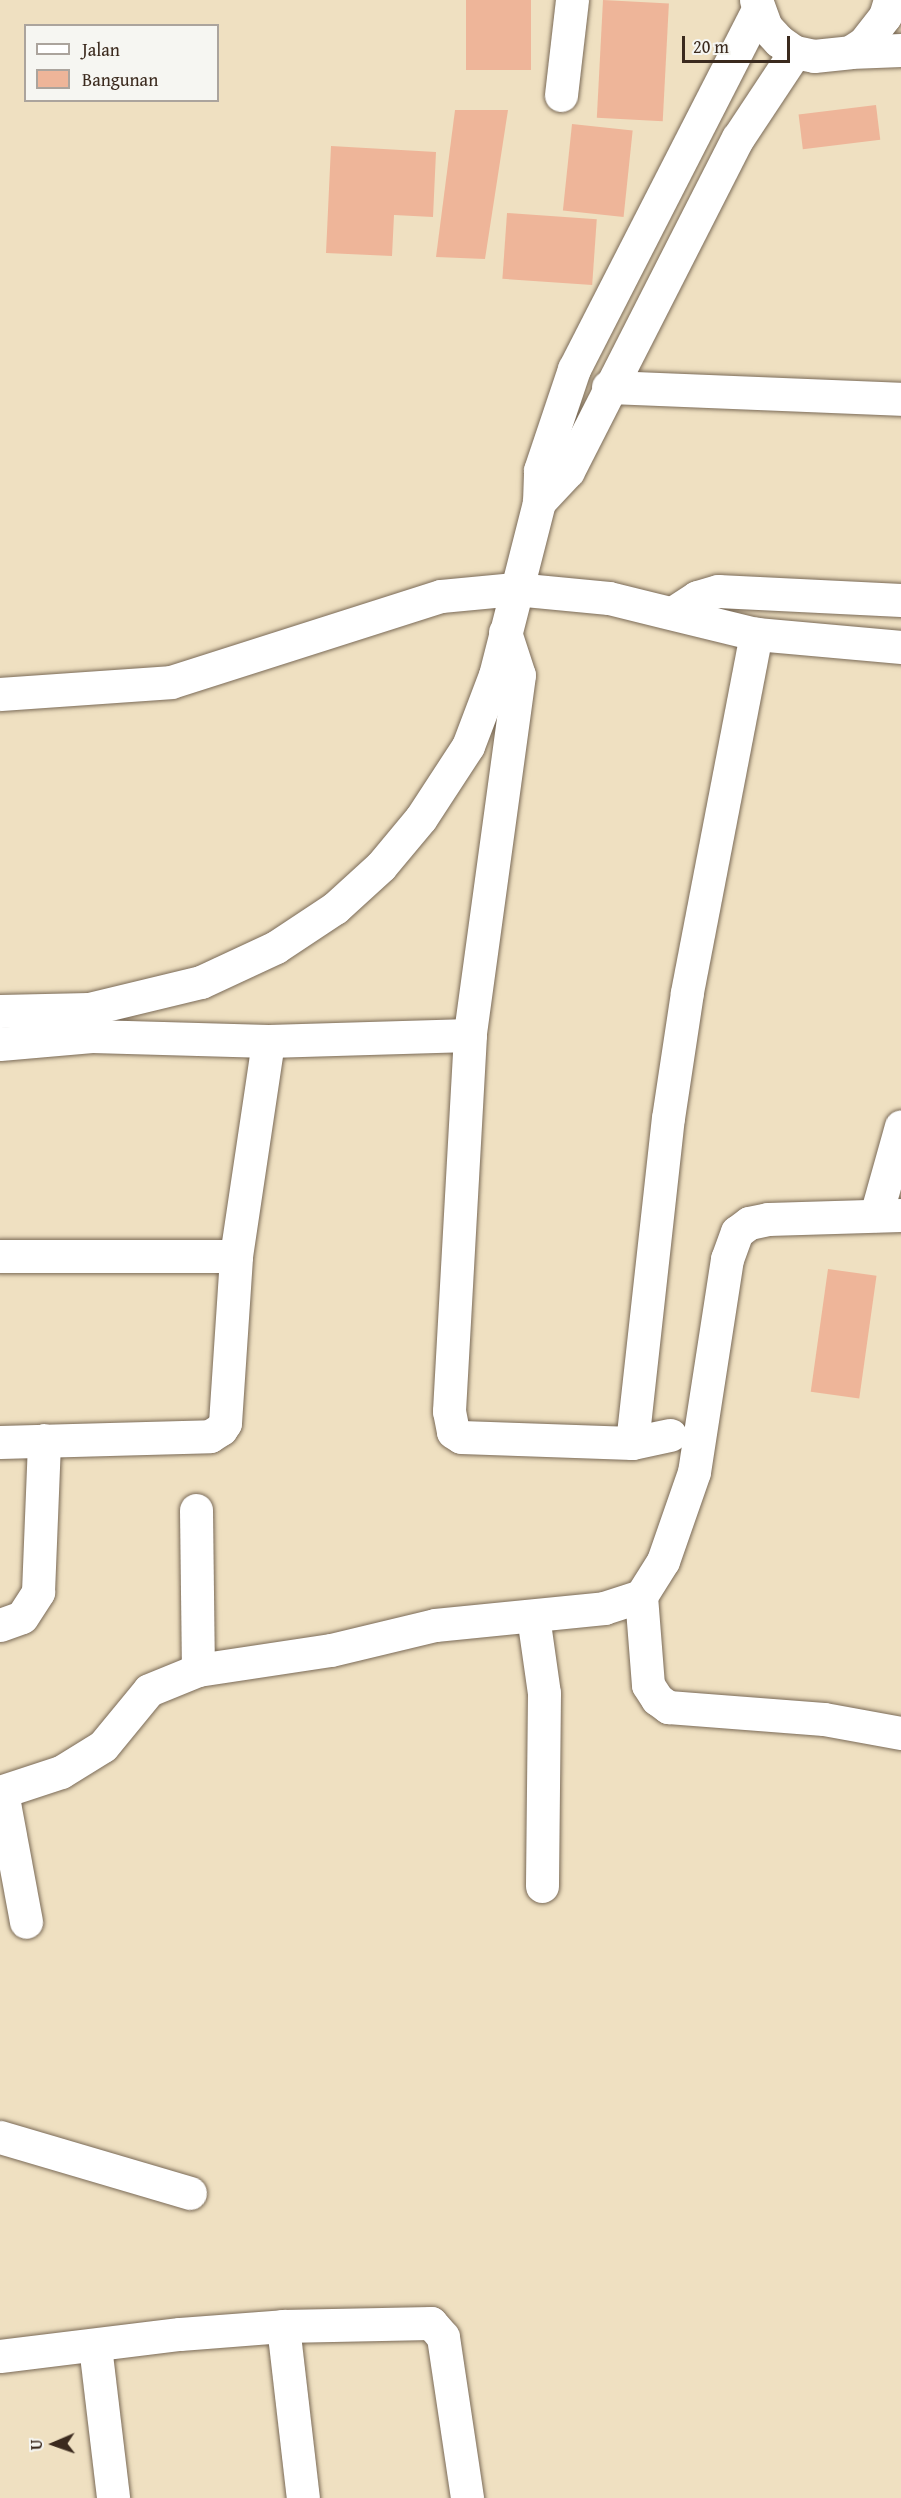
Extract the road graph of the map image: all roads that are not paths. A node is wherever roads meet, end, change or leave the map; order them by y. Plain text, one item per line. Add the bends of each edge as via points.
1 (572, 0) edge
2 (890, 0) edge
3 (757, 5) edge
4 (901, 50) edge
5 (795, 52) junction
6 (850, 52) junction
7 (561, 95) dead end
8 (700, 120) junction
9 (738, 138) junction
10 (608, 387) junction
11 (901, 399) edge
12 (539, 502) junction
13 (515, 589) junction
14 (901, 600) edge
15 (674, 612) junction
16 (505, 632) junction
17 (756, 634) junction
18 (901, 647) edge
19 (0, 694) edge
20 (0, 1011) edge
21 (90, 1023) junction
22 (471, 1035) junction
23 (268, 1041) junction
24 (0, 1044) edge
25 (901, 1126) edge
26 (889, 1215) edge
27 (0, 1256) edge
28 (236, 1256) junction
29 (670, 1435) dead end
30 (44, 1440) junction
31 (0, 1442) edge
32 (632, 1443) junction
33 (196, 1510) dead end
34 (640, 1596) junction
35 (533, 1616) junction
36 (0, 1625) edge
37 (198, 1670) junction
38 (901, 1733) edge
39 (1, 1792) edge
40 (542, 1886) dead end
41 (26, 1922) dead end
42 (0, 2137) edge
43 (190, 2193) dead end
44 (283, 2326) junction
45 (95, 2346) junction
46 (0, 2356) edge
47 (113, 2498) edge
48 (303, 2498) edge
49 (467, 2498) edge

1 - 7 street
2 - 6 street via 876,30
3 - 5 street via 773,34
3 - 8 street
4 - 6 street
5 - 6 street via 832,56
5 - 9 street
8 - 9 street
8 - 12 street via 574,369 540,470
9 - 10 street via 686,246
10 - 11 street
10 - 12 street via 568,471
12 - 13 street
13 - 15 street via 609,598
13 - 16 street
13 - 19 street via 441,596 171,682
14 - 15 street via 718,591 697,597
15 - 17 street
16 - 21 street via 495,675 472,735 451,775 381,866 343,901 276,947 201,982
16 - 22 street via 519,675
17 - 18 street
17 - 32 street via 687,992 668,1118
20 - 21 street
21 - 23 street
21 - 24 street
22 - 23 street
22 - 32 street via 449,1412 453,1432 461,1437
23 - 28 street
25 - 26 street
26 - 34 street via 768,1219 749,1223 737,1232 727,1259 694,1473 663,1561
27 - 28 street
28 - 30 street via 225,1423 221,1429 210,1436
29 - 32 street
30 - 31 street
30 - 36 street via 38,1592 22,1617
33 - 37 street
34 - 35 street via 604,1608
34 - 38 street via 648,1685 668,1707 824,1719
35 - 37 street via 435,1625 331,1650
35 - 40 street via 544,1693
37 - 39 street via 148,1690 94,1751 61,1772
39 - 41 street
42 - 43 street
44 - 45 street
44 - 48 street
44 - 49 street via 422,2320 438,2329 443,2337
45 - 46 street
45 - 47 street

